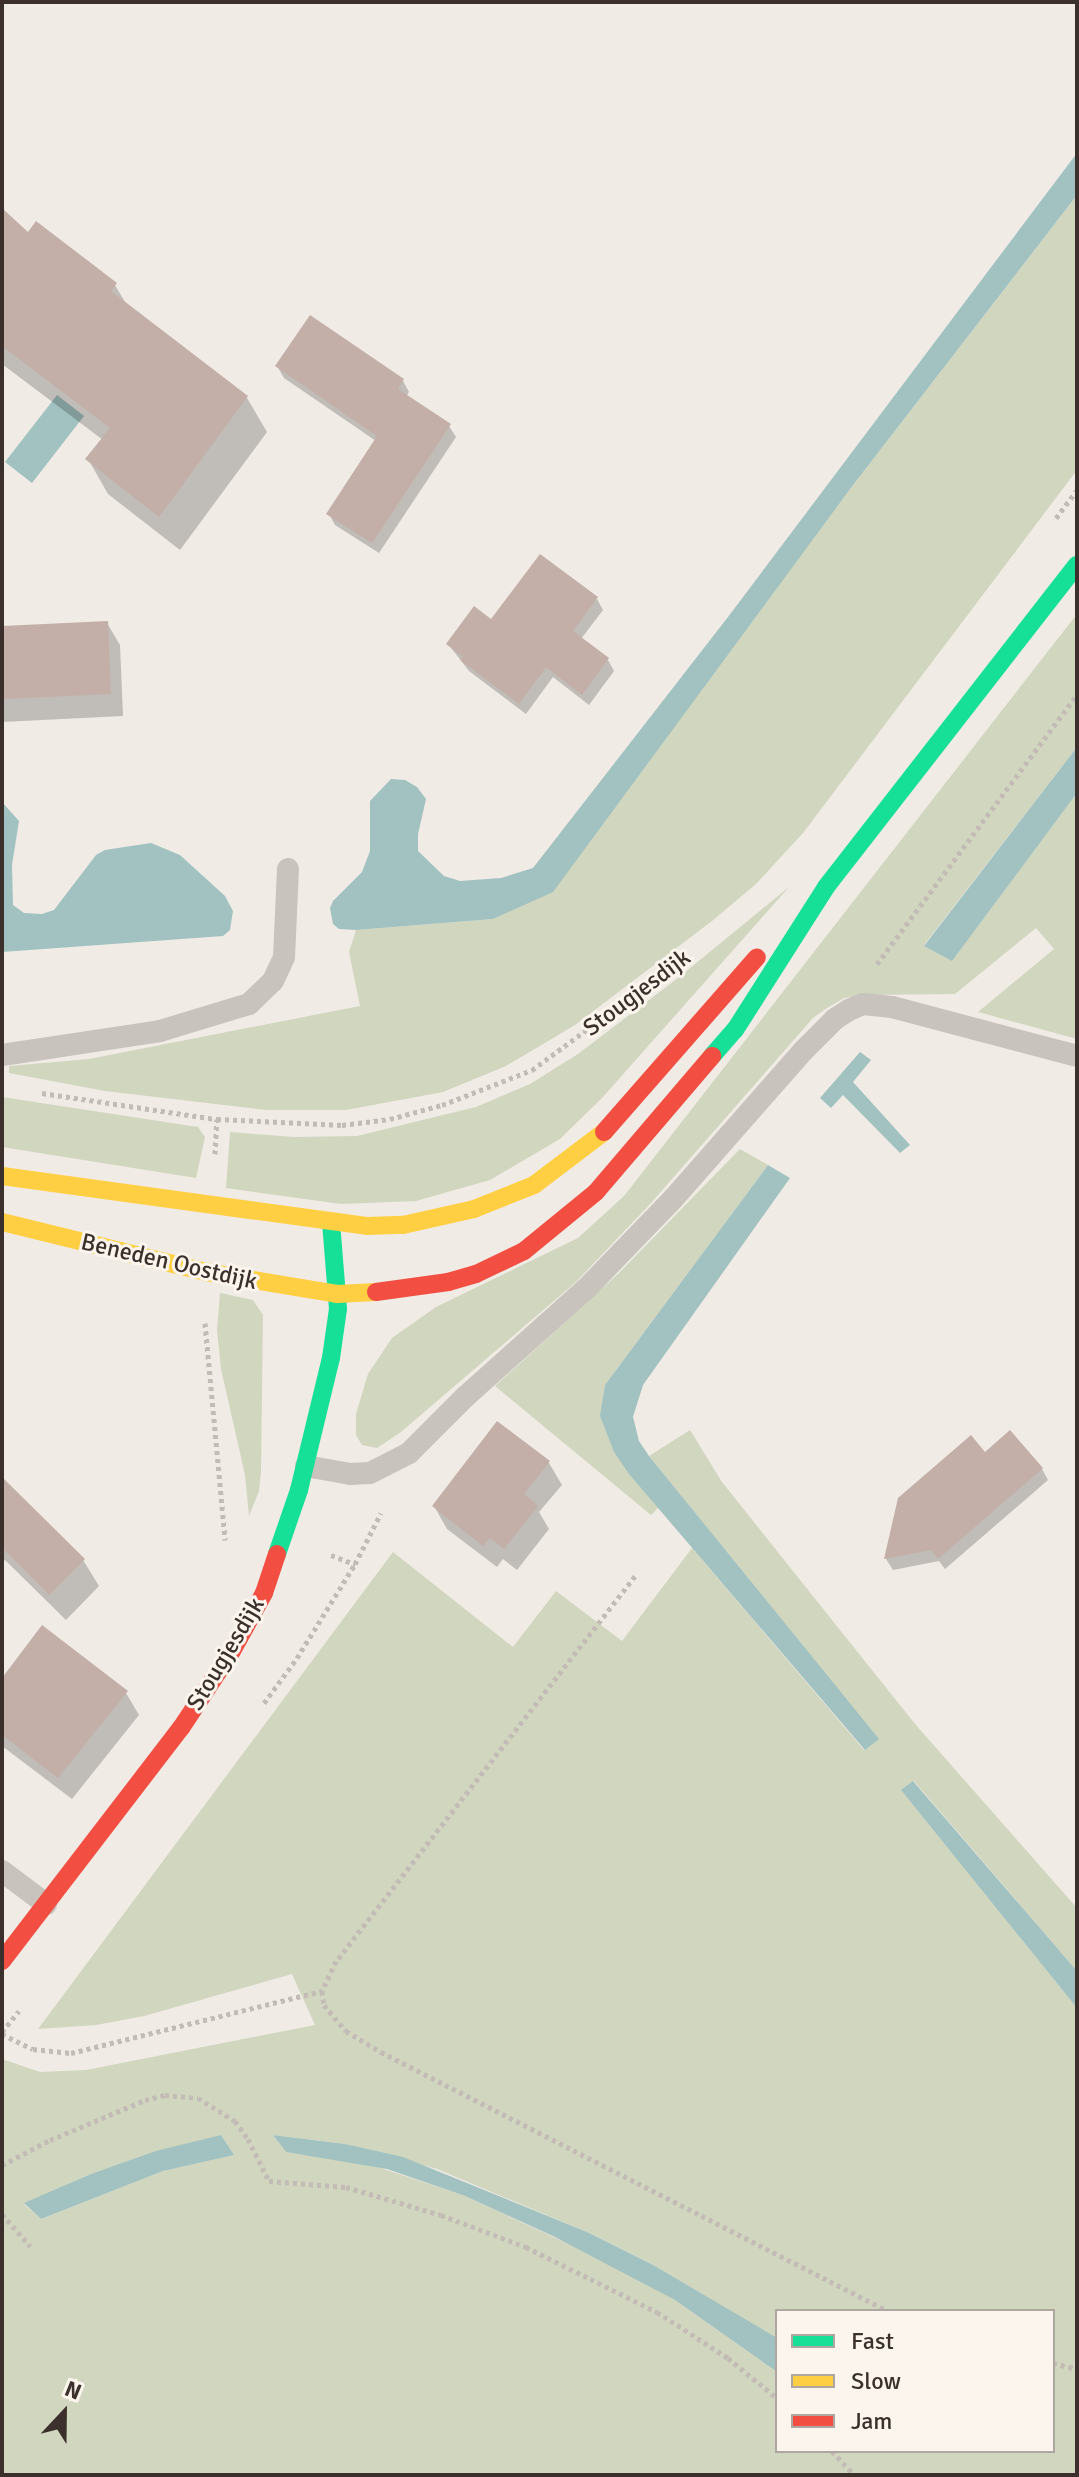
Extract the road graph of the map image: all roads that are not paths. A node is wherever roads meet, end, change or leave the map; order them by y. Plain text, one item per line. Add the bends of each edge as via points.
1 (1077, 565) edge
2 (288, 869) dead end
3 (826, 887) junction
4 (2, 1055) edge
5 (1077, 1056) edge
6 (2, 1176) edge
7 (2, 1222) edge
8 (331, 1222) junction
9 (337, 1294) junction
10 (306, 1466) junction
11 (2, 1871) edge
12 (46, 1904) junction
13 (2, 1961) edge

1 - 3 main road
2 - 4 lane via 284,957 273,981 249,1004 160,1031
3 - 8 main road via 735,979 622,1114 534,1185 474,1209 403,1225
3 - 9 main road via 735,1030 639,1145 571,1216 524,1251 476,1274 422,1288
5 - 10 lane via 863,1004 835,1019 637,1238 409,1453 370,1473
6 - 8 main road
7 - 9 main road, Beneden Oostdijk via 206,1272
8 - 9 main road, Stougjesdijk
9 - 10 main road, Stougjesdijk via 331,1358
10 - 12 main road, Stougjesdijk via 278,1559 232,1651 181,1728
11 - 12 lane
12 - 13 main road, Stougjesdijk

